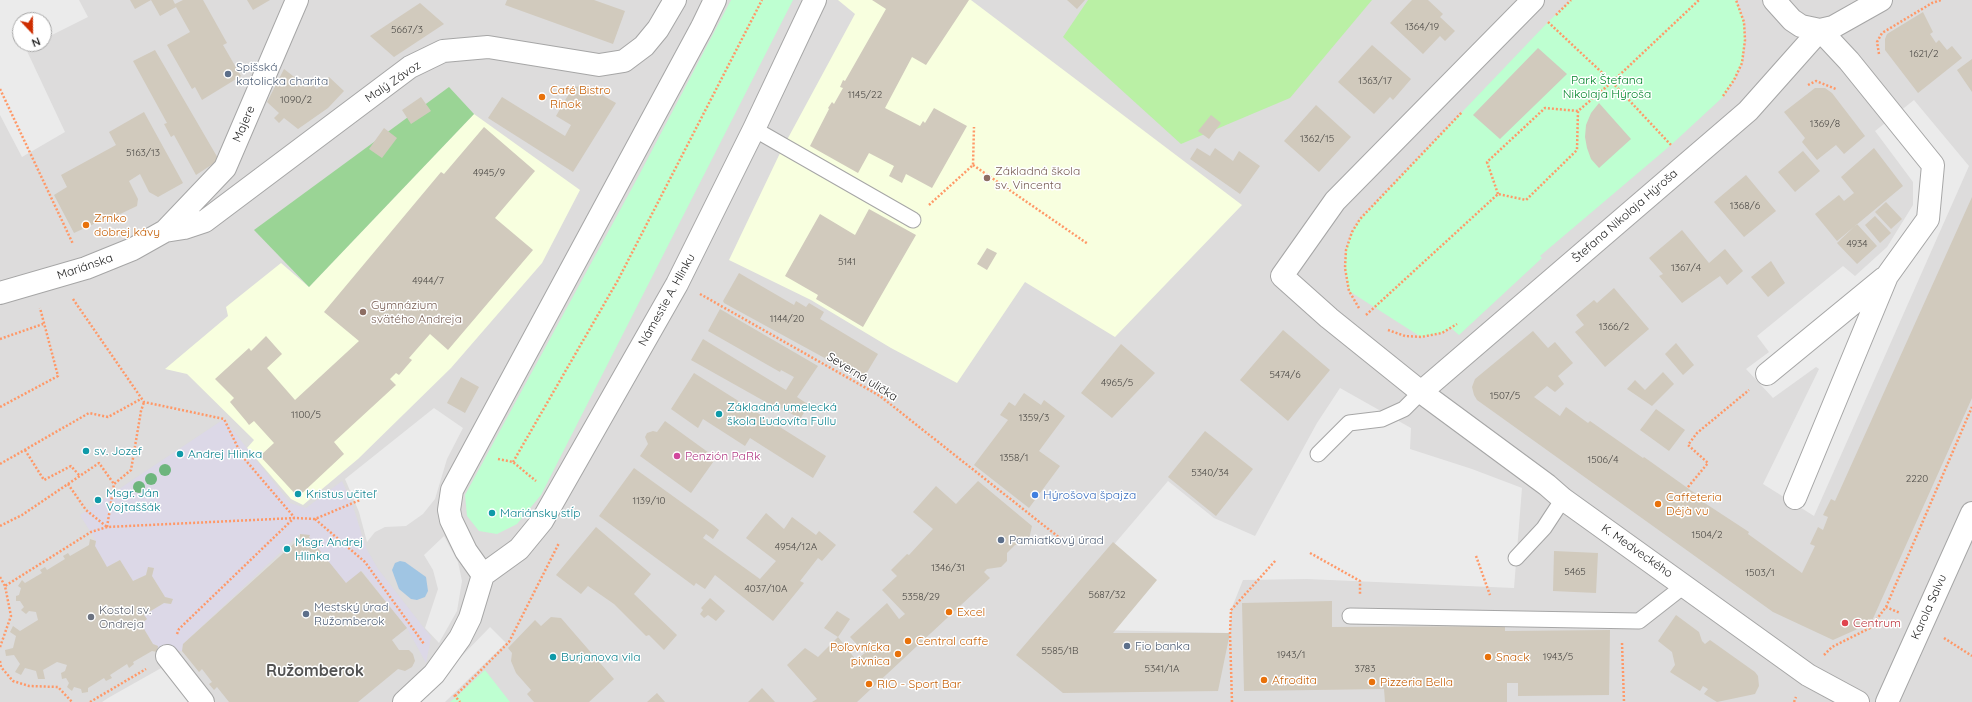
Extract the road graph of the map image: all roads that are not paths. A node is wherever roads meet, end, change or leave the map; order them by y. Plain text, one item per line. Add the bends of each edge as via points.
1 (297, 0) edge
2 (675, 0) edge
3 (715, 0) edge
4 (815, 0) edge
5 (1533, 0) edge
6 (1774, 0) edge
7 (1881, 0) edge
8 (1820, 30) junction
9 (754, 129) junction
10 (913, 220) road end
11 (166, 231) junction
12 (1887, 276) junction
13 (0, 293) edge
14 (1767, 374) road end
15 (1421, 392) junction
16 (1318, 454) dead end
17 (1795, 498) dead end
18 (1563, 499) junction
19 (1972, 513) edge
20 (1516, 558) dead end
21 (484, 575) junction
22 (1685, 585) junction
23 (1355, 616) road end
24 (167, 656) road end
25 (203, 702) edge
26 (404, 702) edge
27 (1858, 702) edge
28 (1887, 702) edge

1 - 11 street, Majere via 225,168
2 - 11 street, Malý Závoz via 658,29 644,46 624,62 599,65 488,47 443,51 410,68 205,220
3 - 21 street via 452,490 449,510 451,520 466,551
4 - 9 street, Námestie A. Hlinku
5 - 15 street, K. Medveckého via 1335,201 1282,276 1329,318
6 - 8 street via 1801,26
7 - 8 street via 1833,28
8 - 12 street via 1850,61 1933,165 1928,220
8 - 15 street, Štefana Nikolaja Hýroša via 1748,111
9 - 10 lane
9 - 21 street, Námestie A. Hlinku via 677,284 542,521 519,549
11 - 13 street, Mariánska via 133,249 86,268
12 - 14 street
12 - 17 street
15 - 16 lane via 1404,409 1382,419 1349,423
15 - 18 street, K. Medveckého
18 - 20 lane via 1544,528
18 - 22 street, K. Medveckého
19 - 28 street, Karola Salvu
21 - 26 street via 470,618 448,657
22 - 23 lane via 1639,621
22 - 27 street, K. Medveckého via 1808,675
24 - 25 street

